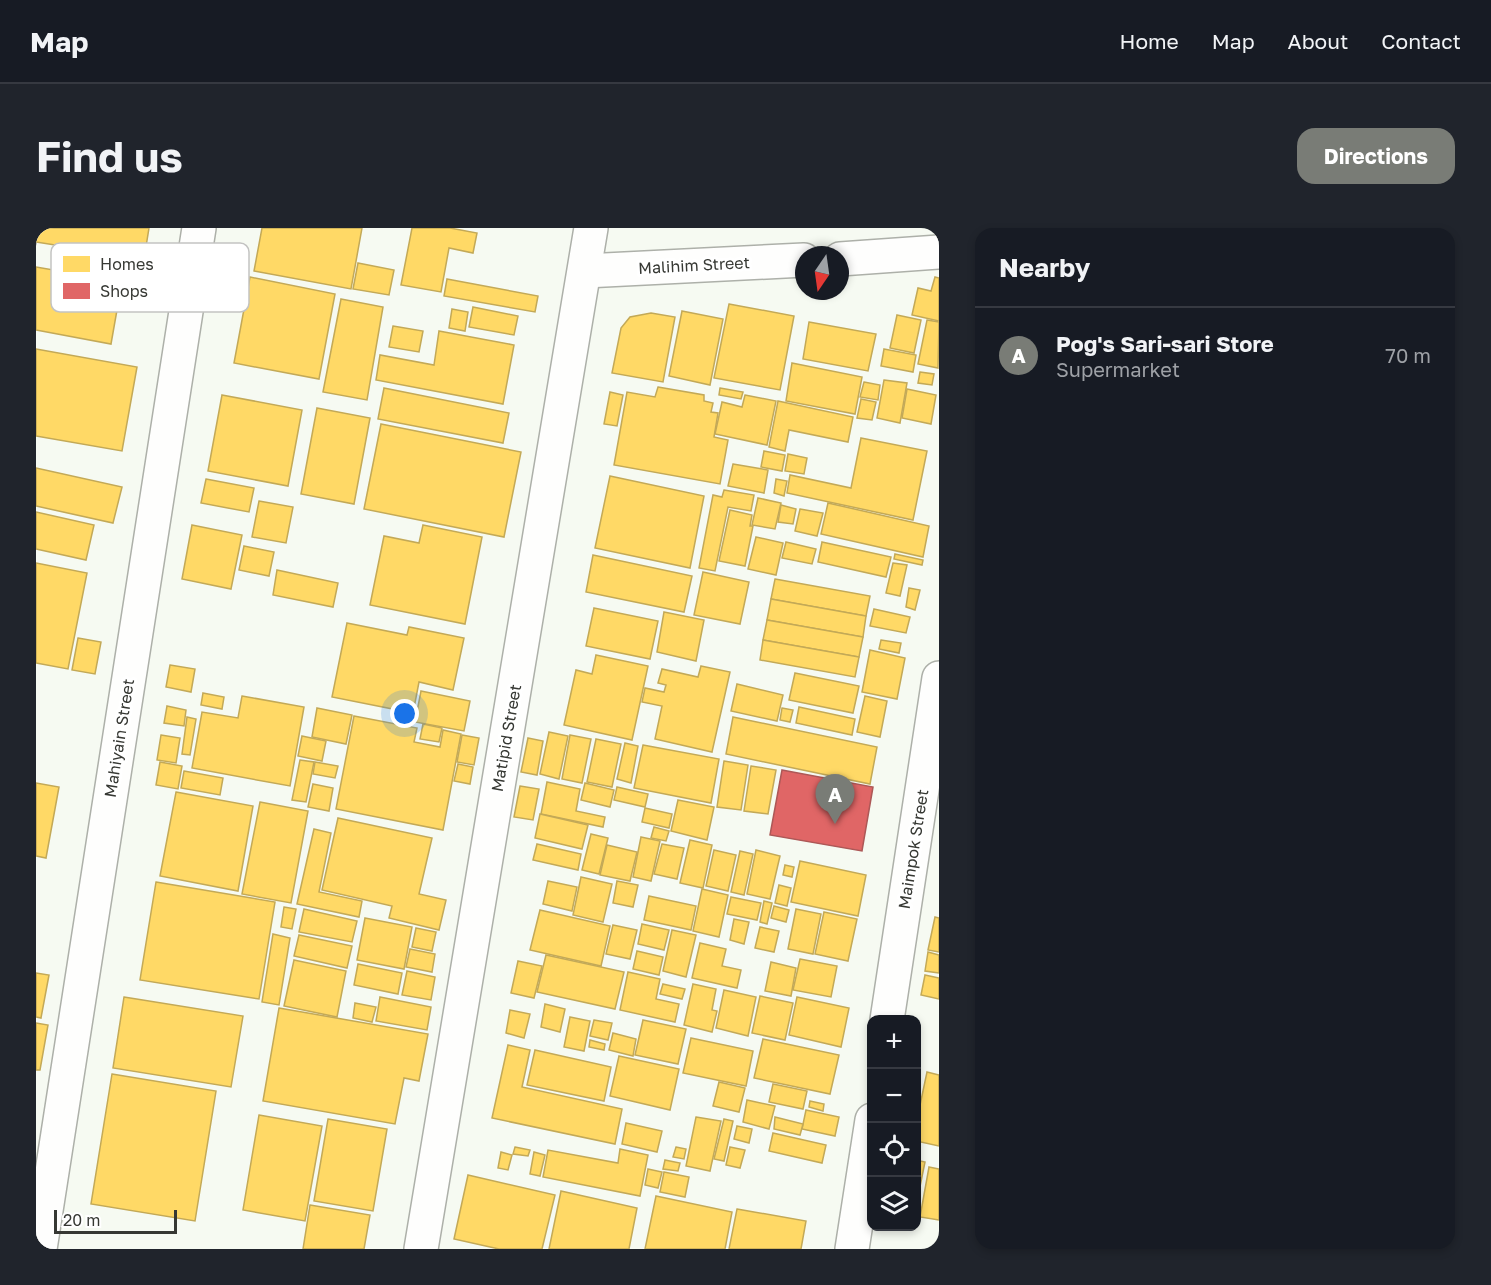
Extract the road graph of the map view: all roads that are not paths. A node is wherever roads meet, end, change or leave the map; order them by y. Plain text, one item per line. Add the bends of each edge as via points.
1 (199, 228) edge
2 (591, 228) edge
3 (197, 243) edge
4 (939, 252) edge
5 (849, 258) edge
6 (795, 260) edge
7 (585, 270) junction
8 (186, 312) edge
9 (939, 678) edge
10 (888, 1015) edge
11 (872, 1123) edge
12 (40, 1249) edge
13 (421, 1249) edge
14 (852, 1249) edge

1 - 3 street, Mahiyain Street
2 - 7 street, Matipid Street
4 - 5 street
6 - 7 street, Malihim Street
7 - 13 street, Matipid Street
8 - 12 street, Mahiyain Street
9 - 10 street, Maimpok Street
11 - 14 street

